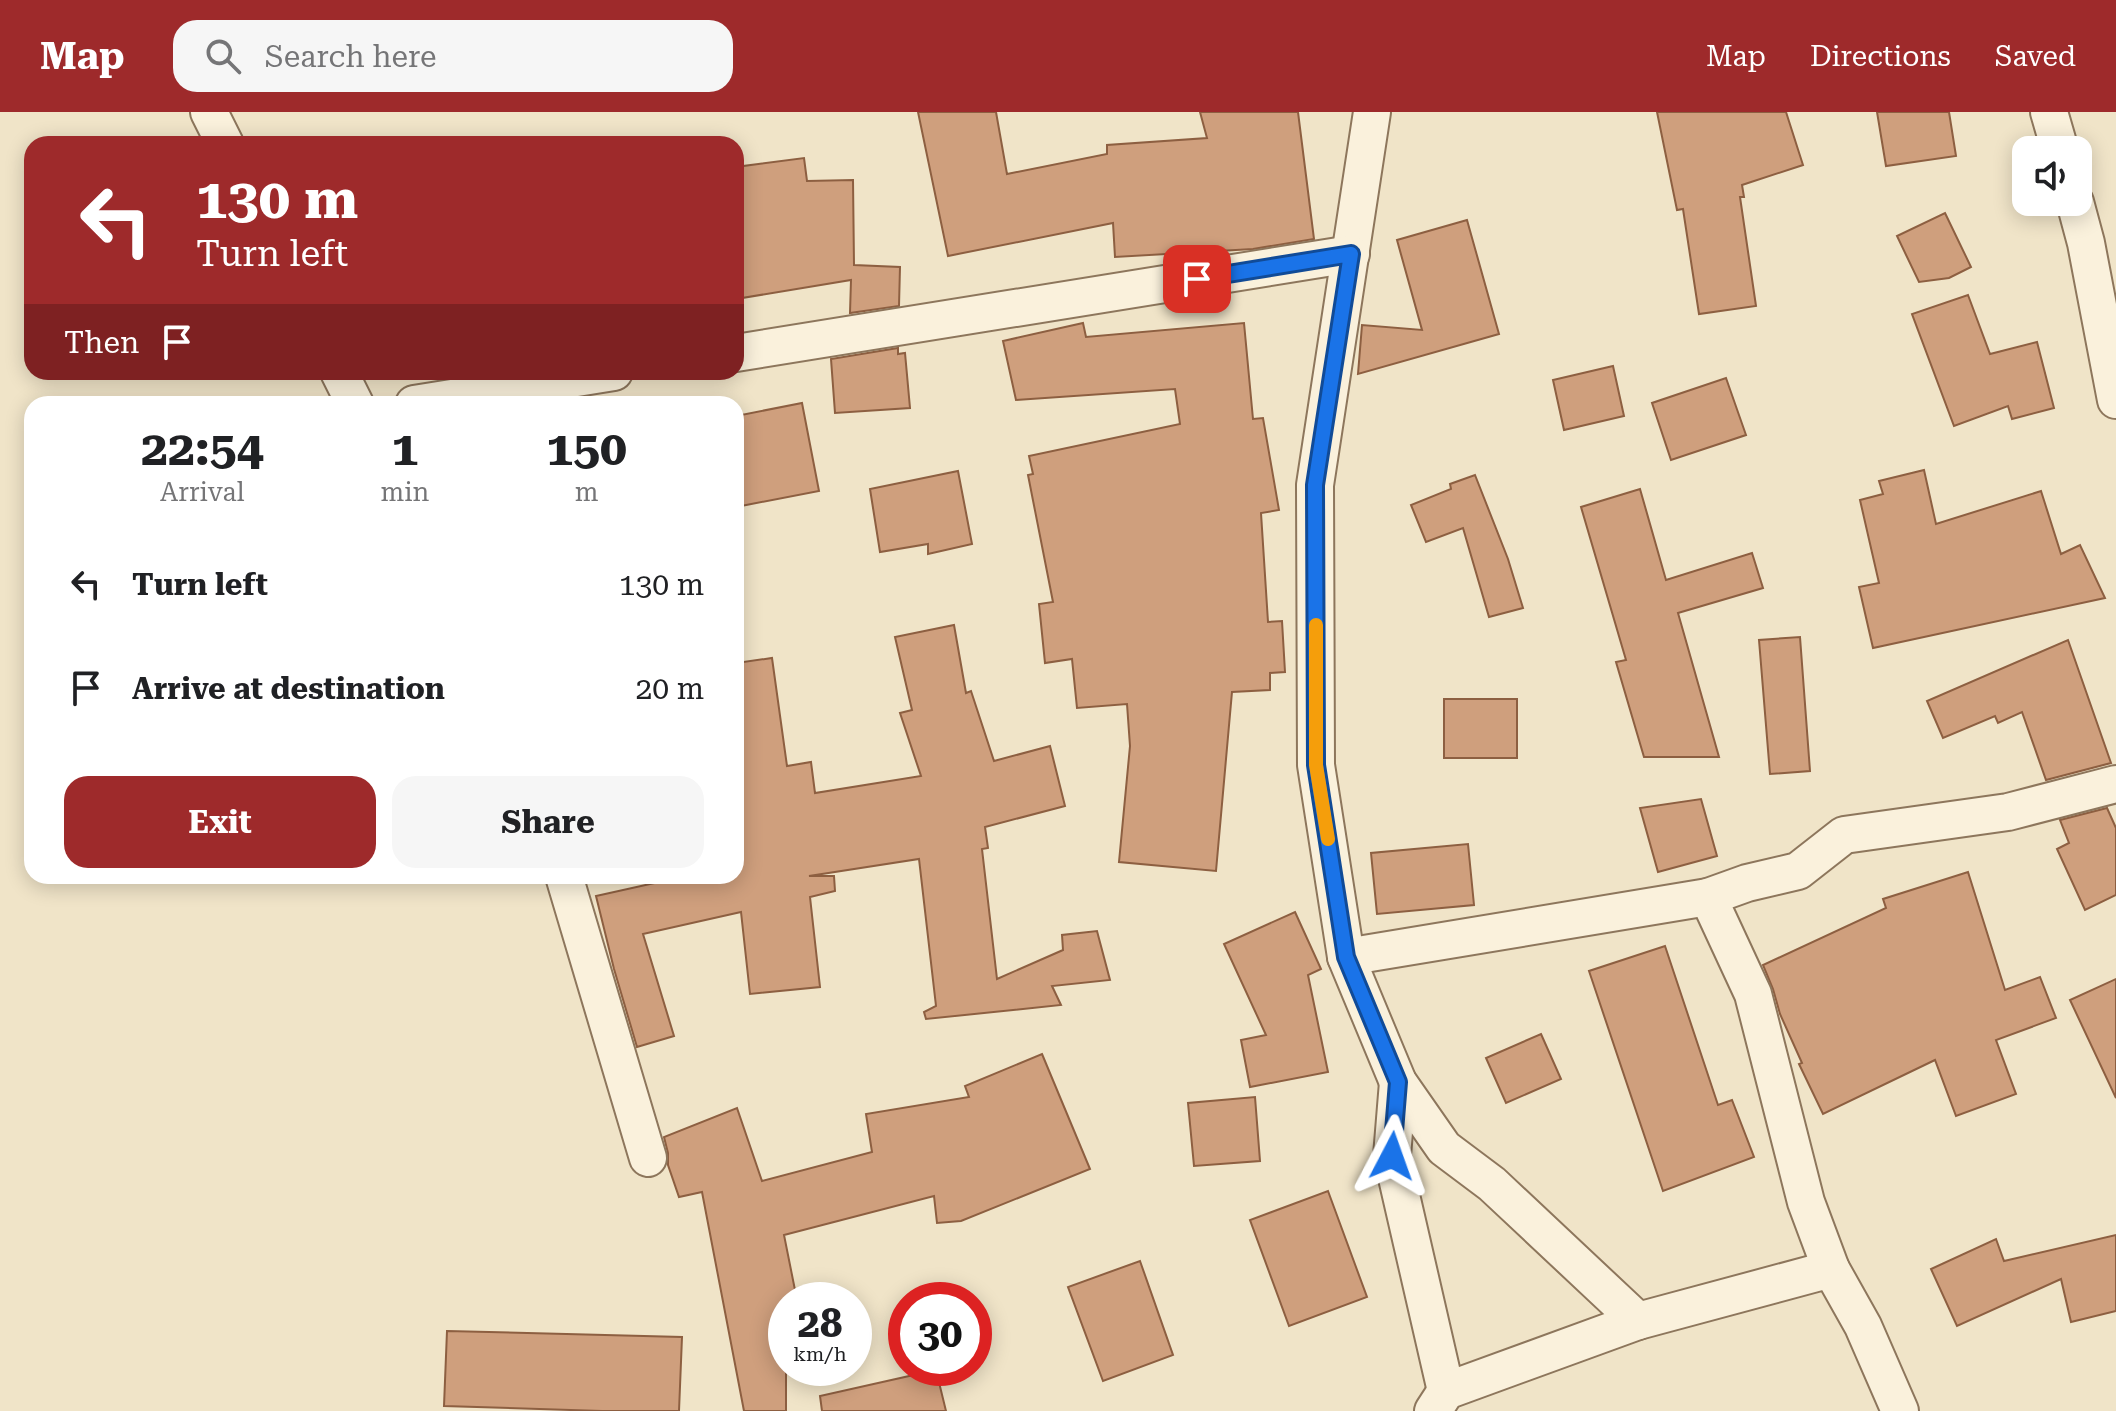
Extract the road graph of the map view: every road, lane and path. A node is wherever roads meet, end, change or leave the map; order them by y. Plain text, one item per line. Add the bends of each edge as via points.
1 (209, 112) edge
2 (1372, 112) edge
3 (2049, 112) edge
4 (221, 136) edge
5 (2056, 136) edge
6 (2079, 216) edge
7 (1351, 254) junction
8 (2105, 282) edge
9 (744, 352) edge
10 (564, 380) edge
11 (464, 396) edge
12 (2116, 400) edge
13 (2116, 784) edge
14 (566, 884) edge
15 (1708, 897) junction
16 (1346, 957) junction
17 (1398, 1082) junction
18 (648, 1158) dead end
19 (1831, 1269) junction
20 (1638, 1321) junction
21 (1439, 1401) edge
22 (1900, 1411) edge

1 - 4 street
2 - 7 street
3 - 5 street
6 - 8 street
7 - 9 street
7 - 16 street via 1315,485 1316,765
8 - 12 street
10 - 11 street
13 - 15 street via 2008,812 1844,835 1798,871
14 - 18 street
15 - 16 street
15 - 19 street via 1753,994 1806,1202
16 - 17 street
17 - 20 street via 1444,1148 1492,1184
17 - 21 street via 1392,1156
19 - 20 street
19 - 22 street
20 - 21 street

